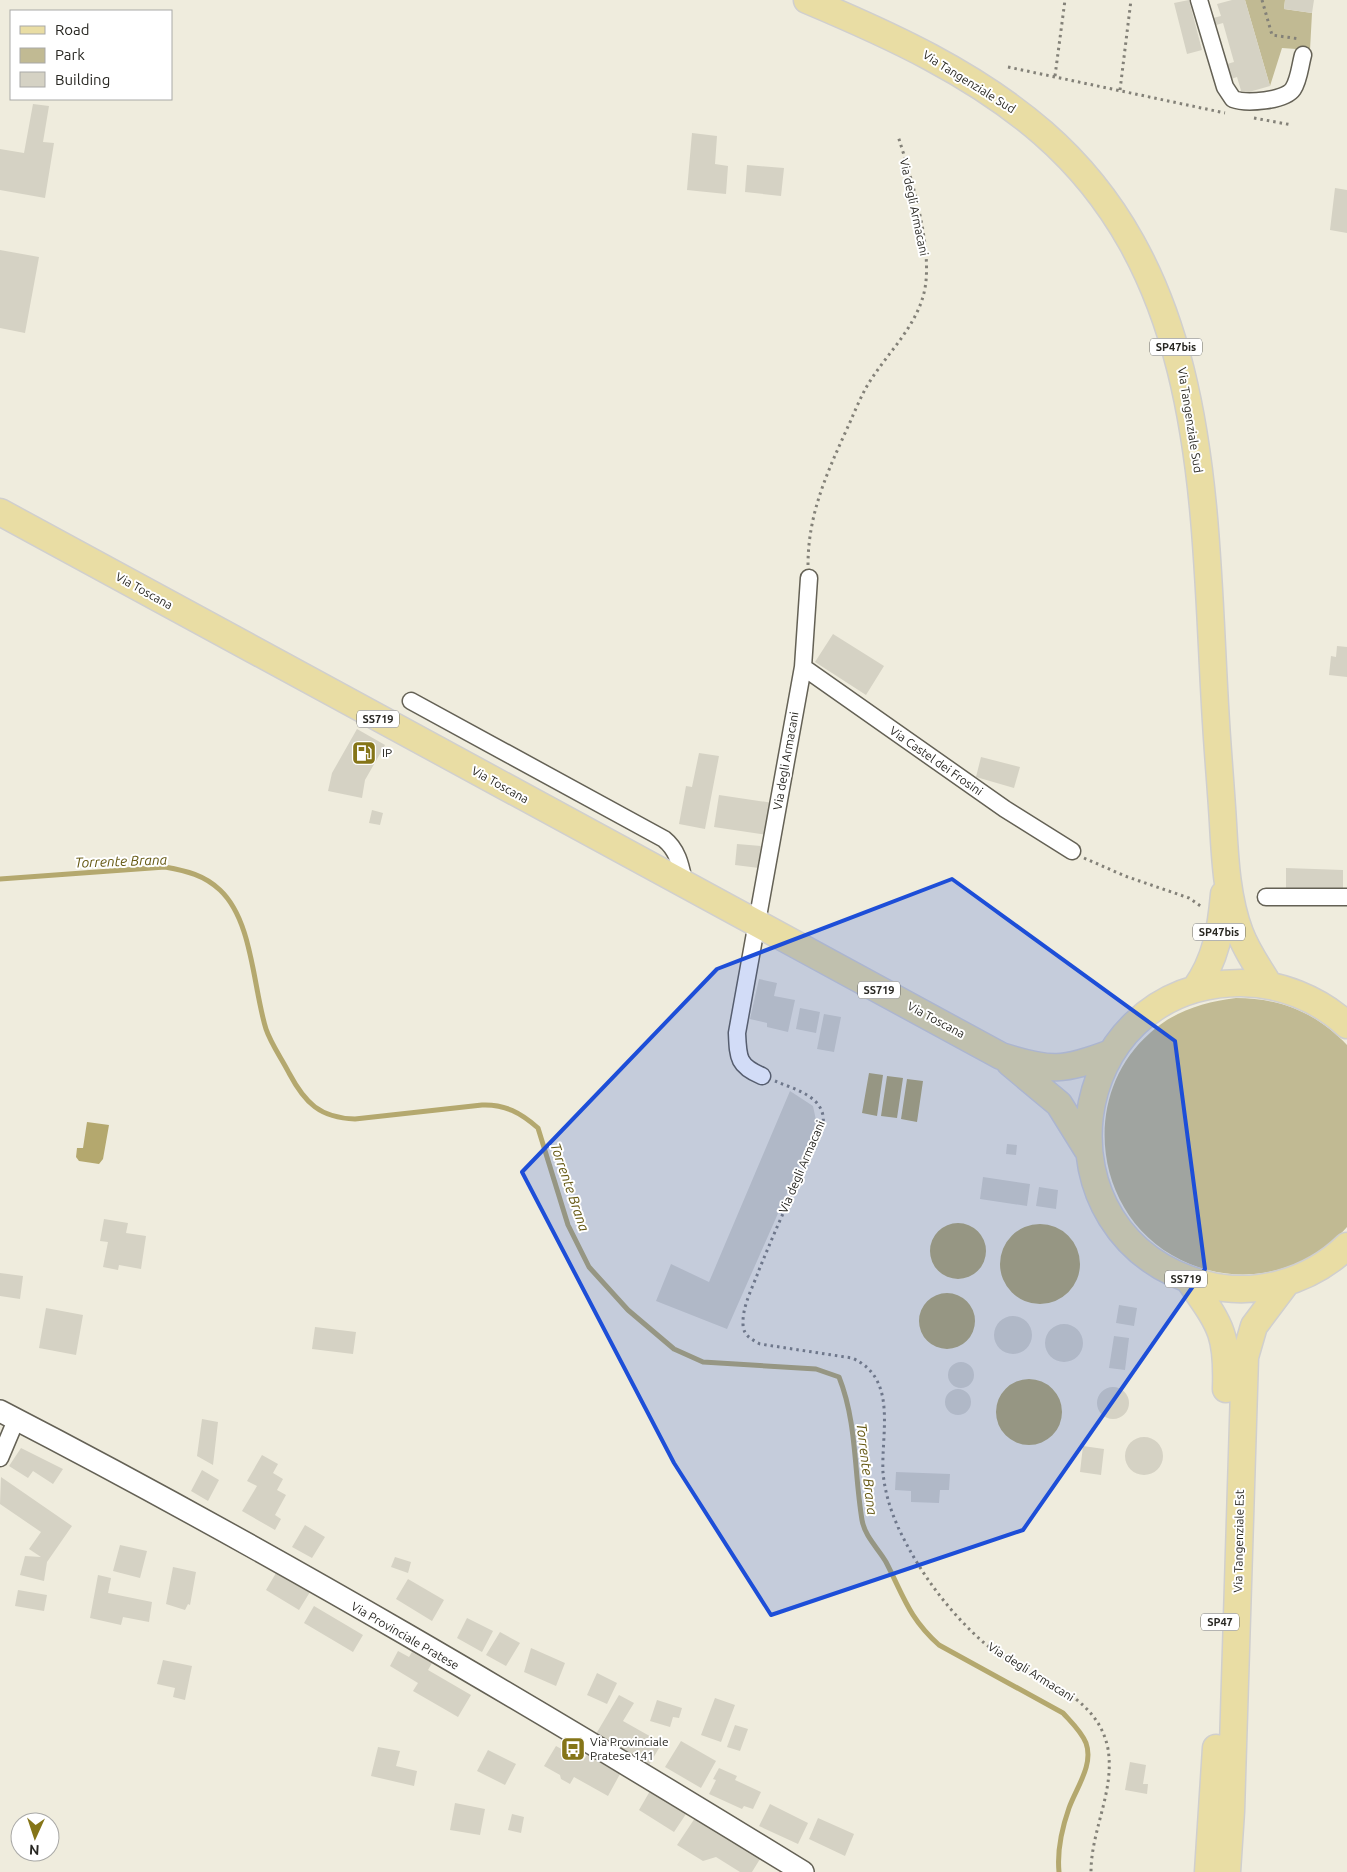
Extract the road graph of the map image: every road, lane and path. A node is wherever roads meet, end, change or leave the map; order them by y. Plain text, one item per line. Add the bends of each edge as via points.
1 (807, 0) edge
2 (1065, 0) edge
3 (1131, 0) edge
4 (1199, 0) edge
5 (1262, 0) edge
6 (1303, 55) joint
7 (1008, 67) dead end
8 (1055, 76) junction
9 (1120, 90) junction
10 (1234, 114) dead end
11 (1244, 116) dead end
12 (1292, 125) dead end
13 (898, 136) dead end
14 (0, 512) edge
15 (809, 578) joint
16 (803, 667) junction
17 (411, 701) dead end
18 (1072, 851) joint
19 (1226, 870) junction
20 (685, 886) junction
21 (1266, 897) dead end
22 (1347, 897) edge
23 (1202, 911) dead end
24 (757, 924) junction
25 (1268, 985) junction
26 (1196, 989) junction
27 (1347, 1026) edge
28 (1111, 1053) junction
29 (1001, 1056) junction
30 (762, 1076) joint
31 (1087, 1149) junction
32 (1347, 1246) edge
33 (1189, 1280) junction
34 (1287, 1282) junction
35 (8, 1416) edge
36 (0, 1458) edge
37 (803, 1872) edge
38 (1092, 1872) edge
39 (1208, 1872) edge
40 (1227, 1872) edge

1 - 19 main road, Via Tangenziale Sud / SP47bis via 924,53 1012,108 1045,134 1077,168 1138,253 1179,357 1195,435
2 - 8 path
3 - 9 path
4 - 6 street via 1225,88 1233,99 1253,102 1290,92 1296,83
5 - 6 path via 1272,35 1306,40
7 - 8 path
8 - 9 path
9 - 10 path
11 - 12 path
13 - 15 path, Via degli Armacani via 923,238 926,282 917,315 867,386 821,487 809,540
14 - 20 main road, Via Toscana / SS719
15 - 16 street, Via degli Armacani
16 - 18 street, Via Castel dei Frosini via 1005,809
16 - 24 street, Via degli Armacani
17 - 20 street via 664,839 675,851
18 - 23 path via 1125,876 1190,898 1200,904
19 - 25 main road, Via Tangenziale Sud / SP47bis via 1241,936
19 - 26 main road, Via Tangenziale Sud / SP47bis via 1215,950 1207,973
20 - 24 main road, Via Toscana / SS719
21 - 22 street
24 - 29 main road, Via Toscana / SS719
24 - 30 street, Via degli Armacani via 737,1047 743,1066
25 - 26 main road, SS719 via 1232,983
25 - 27 main road, SS719 via 1317,1003
26 - 28 main road, SS719 via 1156,1007 1129,1031
28 - 29 main road, Via Toscana / SS719 via 1063,1068 1038,1066
28 - 31 main road, SS719 via 1092,1098
29 - 31 main road, Via Toscana / SS719 via 1059,1104
30 - 38 path, Via degli Armacani via 813,1099 824,1116 750,1294 744,1319 745,1333 760,1344 852,1358 863,1363 878,1378 884,1398 885,1490 898,1526 921,1570 954,1612 983,1641 1011,1662 1083,1705 1102,1732 1107,1746 1109,1773
31 - 33 main road, SS719 via 1100,1199 1118,1229 1157,1265
32 - 34 main road, SS719 via 1316,1270
33 - 34 main road, SS719 via 1213,1287 1238,1289 1263,1288
33 - 39 main road, Via Tangenziale Est / SP47 via 1216,1319 1227,1354 1216,1755
34 - 40 main road, Via Tangenziale Est / SP47 via 1254,1326 1245,1357 1232,1811
35 - 36 street
35 - 37 street, Via Provinciale Pratese via 226,1531 694,1804

